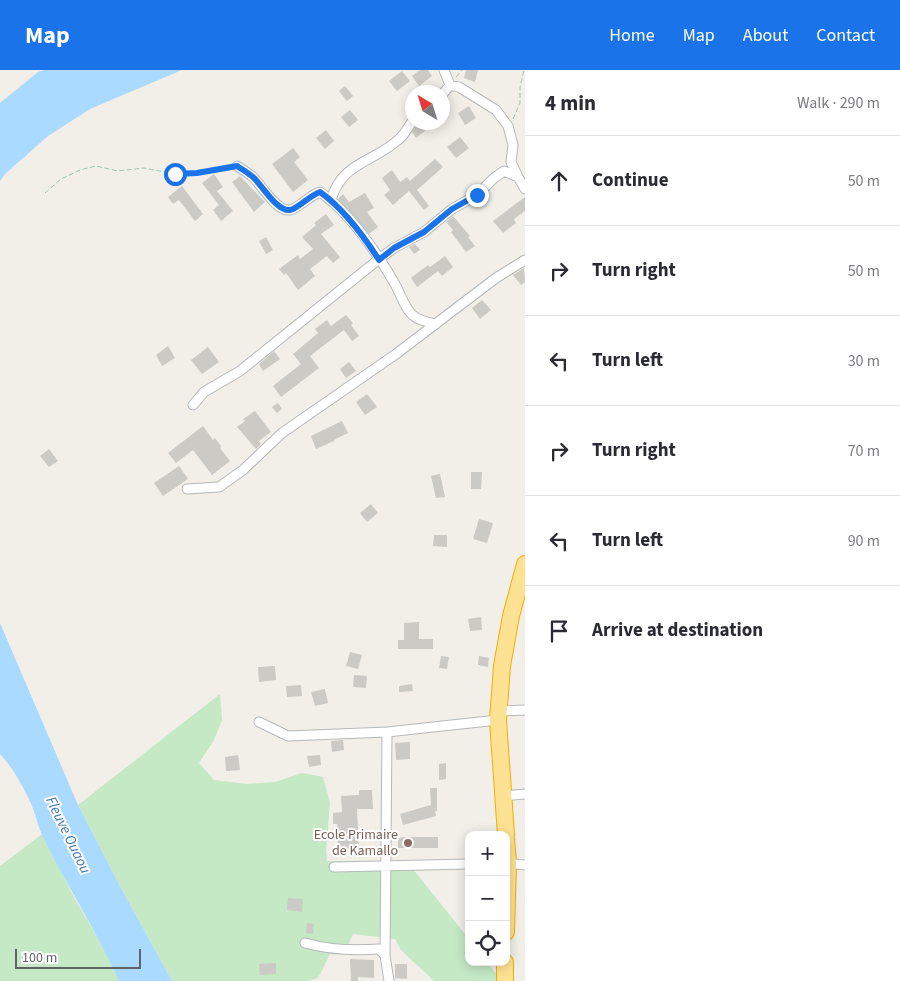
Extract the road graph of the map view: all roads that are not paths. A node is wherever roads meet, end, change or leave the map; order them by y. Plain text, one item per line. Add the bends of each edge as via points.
1 (444, 70) edge
2 (450, 85) joint
3 (406, 130) edge
4 (511, 162) junction
5 (237, 166) road end
6 (504, 172) junction
7 (518, 177) junction
8 (525, 189) edge
9 (331, 200) junction
10 (379, 260) junction
11 (525, 260) edge
12 (436, 324) junction
13 (193, 405) dead end
14 (188, 489) dead end
15 (525, 564) edge
16 (525, 710) edge
17 (498, 716) junction
18 (259, 722) dead end
19 (387, 732) junction
20 (525, 794) edge
21 (503, 796) junction
22 (506, 831) edge
23 (510, 863) edge
24 (465, 864) edge
25 (525, 865) edge
26 (384, 866) junction
27 (334, 867) dead end
28 (507, 876) edge
29 (506, 921) edge
30 (305, 943) dead end
31 (385, 954) junction
32 (506, 966) edge
33 (389, 981) edge
34 (505, 981) edge

1 - 2 street
2 - 4 street via 459,86 496,110 508,126 514,145
3 - 9 street via 399,140 346,173 335,187
4 - 6 street
4 - 7 street
5 - 9 street via 252,176 278,206 288,210 320,192
6 - 7 street
6 - 10 street via 477,195
7 - 8 street
9 - 10 street
10 - 12 street via 410,312 423,321
10 - 13 street via 240,371 204,392
11 - 12 street
12 - 14 street via 282,433 243,470 219,487
15 - 17 highway via 503,658
16 - 17 street
17 - 19 street
17 - 21 highway
18 - 19 street via 288,736
19 - 26 street
20 - 21 street
21 - 22 highway
23 - 25 street
24 - 26 street
26 - 27 street
26 - 31 street
28 - 29 highway
30 - 31 street via 340,950 379,949
31 - 33 street
32 - 34 highway

